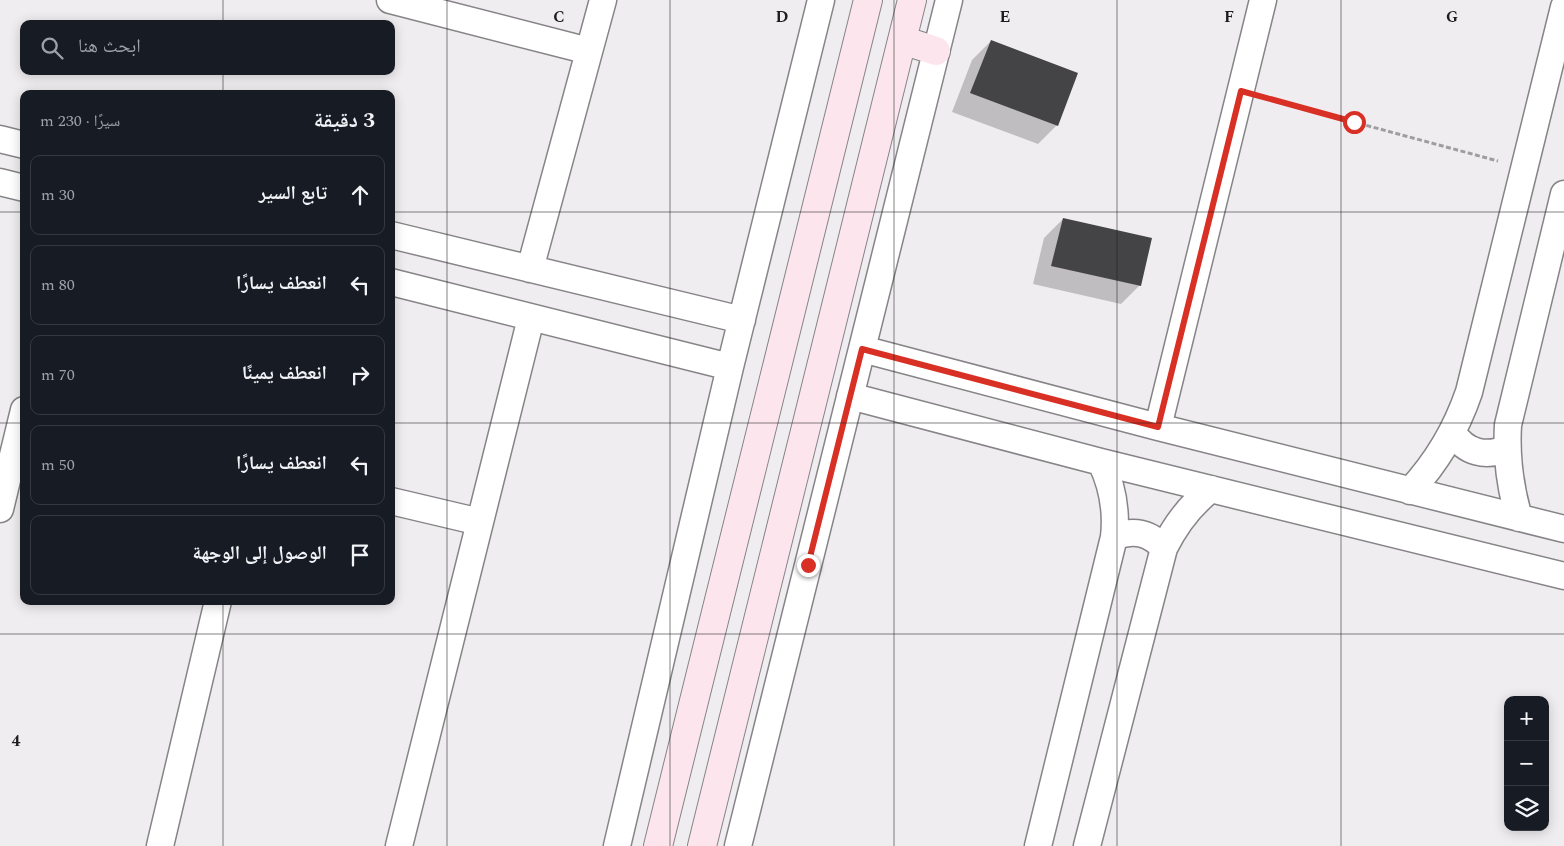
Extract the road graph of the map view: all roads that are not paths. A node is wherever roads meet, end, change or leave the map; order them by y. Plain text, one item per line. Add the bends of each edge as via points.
1 (390, 0) edge
2 (603, 0) edge
3 (821, 0) edge
4 (868, 0) edge
5 (912, 0) edge
6 (949, 0) edge
7 (1263, 0) edge
8 (1564, 7) edge
9 (902, 40) junction
10 (589, 51) junction
11 (936, 51) junction
12 (0, 139) edge
13 (20, 144) edge
14 (0, 182) edge
15 (20, 187) edge
16 (1564, 194) edge
17 (1561, 222) edge
18 (395, 236) edge
19 (530, 269) junction
20 (395, 283) edge
21 (531, 318) junction
22 (742, 320) junction
23 (862, 349) junction
24 (730, 367) junction
25 (850, 396) junction
26 (20, 427) edge
27 (1158, 427) junction
28 (1453, 433) junction
29 (1507, 449) junction
30 (1101, 462) junction
31 (1211, 489) junction
32 (1410, 490) junction
33 (395, 502) edge
34 (0, 509) edge
35 (1519, 518) junction
36 (480, 522) junction
37 (1564, 529) edge
38 (1114, 537) junction
39 (1164, 548) junction
40 (1564, 576) edge
41 (217, 605) edge
42 (160, 846) edge
43 (399, 846) edge
44 (617, 846) edge
45 (658, 846) edge
46 (702, 846) edge
47 (738, 846) edge
48 (1038, 846) edge
49 (1087, 846) edge

1 - 10 street
2 - 10 street
3 - 22 street
4 - 45 street
5 - 9 street
6 - 11 street
7 - 27 street
8 - 28 street via 1469,392
9 - 11 street
9 - 46 street
10 - 19 street
11 - 23 street
12 - 13 street
14 - 15 street
16 - 17 street
17 - 29 street via 1512,402
18 - 19 street
19 - 22 street
20 - 21 street
21 - 24 street
21 - 36 street
22 - 24 street
23 - 25 street
23 - 27 street
24 - 44 street
25 - 30 street
25 - 47 street
26 - 34 street
27 - 32 street
28 - 29 street via 1473,451 1485,454
28 - 32 street via 1438,458
29 - 35 street via 1512,495
30 - 31 street
30 - 38 street via 1115,506
31 - 39 street via 1184,513
31 - 40 street
32 - 35 street
33 - 36 street
35 - 37 street
36 - 43 street
38 - 39 street via 1141,532
38 - 48 street
39 - 49 street
41 - 42 street

